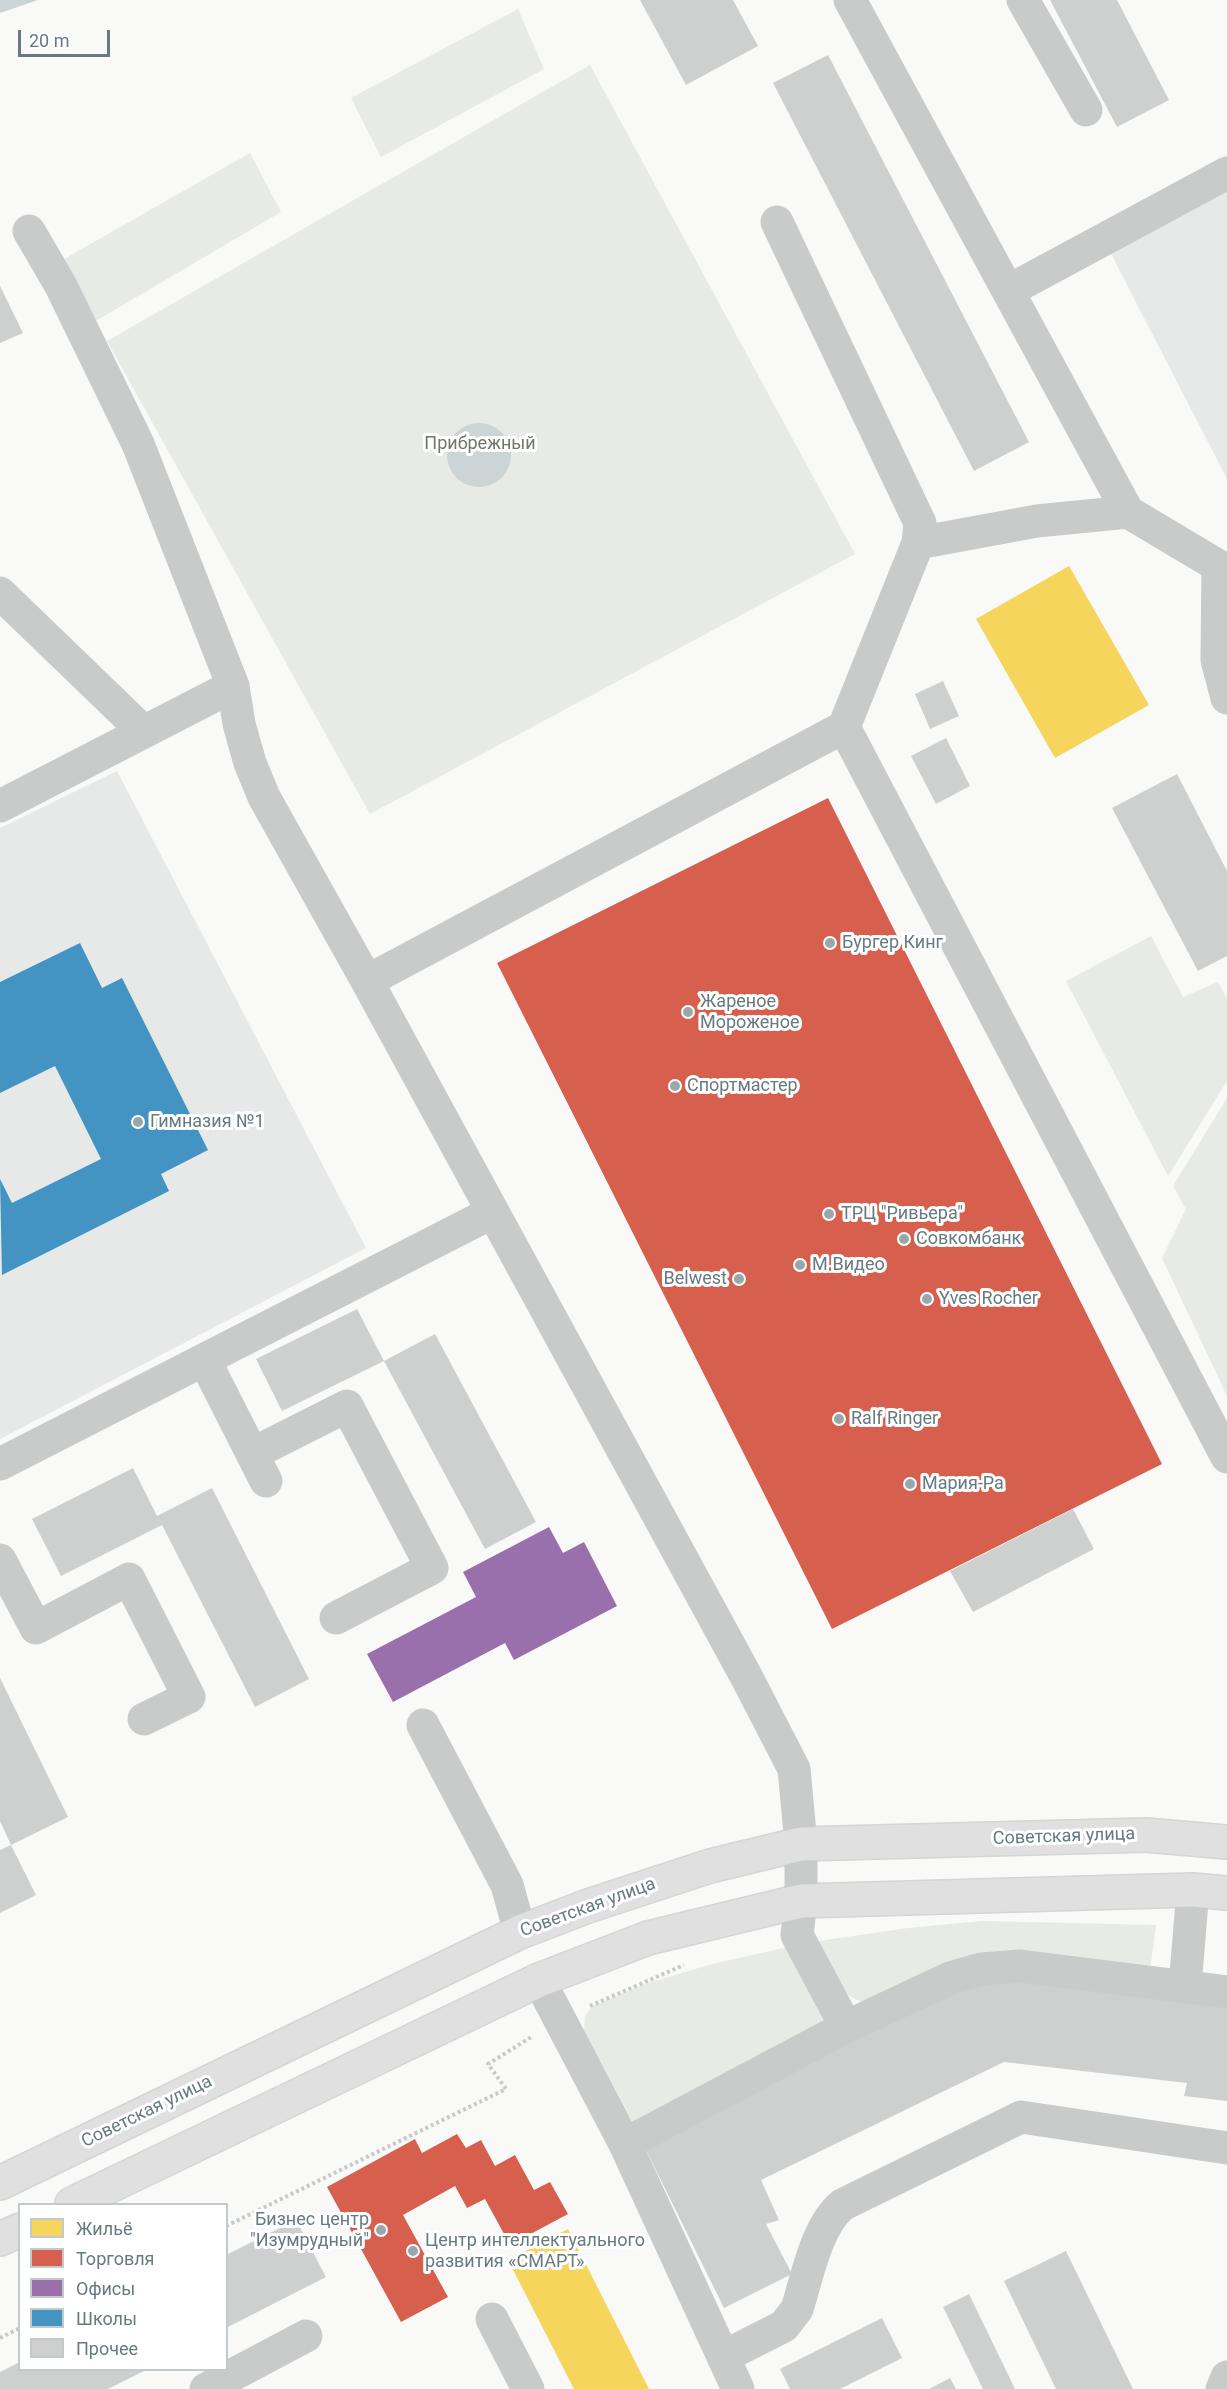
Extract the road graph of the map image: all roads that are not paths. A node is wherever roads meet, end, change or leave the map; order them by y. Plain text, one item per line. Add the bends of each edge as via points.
1 (850, 0) edge
2 (1023, 0) edge
3 (1086, 110) dead end
4 (1227, 173) edge
5 (777, 222) dead end
6 (29, 231) dead end
7 (1008, 291) junction
8 (1128, 512) junction
9 (918, 543) junction
10 (1222, 568) edge
11 (0, 593) edge
12 (233, 686) junction
13 (1227, 698) edge
14 (843, 727) junction
15 (143, 731) junction
16 (0, 806) edge
17 (367, 981) junction
18 (493, 1212) junction
19 (205, 1361) junction
20 (1227, 1456) edge
21 (0, 1464) edge
22 (0, 1560) edge
23 (336, 1618) dead end
24 (144, 1719) dead end
25 (423, 1725) dead end
26 (1227, 1842) edge
27 (801, 1844) junction
28 (1193, 1890) junction
29 (1227, 1893) edge
30 (801, 1901) junction
31 (520, 1932) junction
32 (538, 1980) junction
33 (1185, 1986) junction
34 (1227, 1992) edge
35 (846, 2027) junction
36 (625, 2144) junction
37 (1227, 2148) edge
38 (0, 2183) edge
39 (76, 2203) edge
40 (18, 2231) edge
41 (0, 2239) edge
42 (492, 2319) dead end
43 (306, 2336) dead end
44 (723, 2357) junction
45 (1227, 2377) edge
46 (206, 2389) edge
47 (528, 2389) edge
48 (738, 2389) edge
49 (1222, 2389) edge

1 - 7 street
2 - 3 street
4 - 7 street
5 - 9 street via 920,523
6 - 12 street via 61,286 138,444
7 - 8 street
8 - 9 street via 1037,521
8 - 10 street
9 - 14 street
10 - 13 street via 1217,660
11 - 15 street
12 - 15 street
12 - 17 street via 239,724 264,797
14 - 17 street
14 - 20 street
15 - 16 street
17 - 18 street
18 - 19 street
18 - 27 street via 795,1769
19 - 21 street
19 - 23 street via 259,1468 347,1406 432,1568
22 - 24 street via 36,1628 129,1579 189,1697
25 - 31 street via 507,1885
26 - 27 main road, Советская улица via 1146,1835
27 - 30 street
27 - 31 main road, Советская улица via 710,1866
28 - 29 main road
28 - 30 main road
28 - 33 street
30 - 32 main road via 648,1938
30 - 35 street via 797,1935
31 - 32 main road
31 - 38 main road, Советская улица
32 - 36 street
32 - 39 main road
33 - 34 street
33 - 35 street via 1020,1966 982,1969 950,1978
35 - 36 street
36 - 44 street
37 - 44 street via 1021,2117 832,2213 791,2318 784,2326
40 - 41 main road
42 - 47 street
43 - 46 street
44 - 48 street
45 - 49 street

